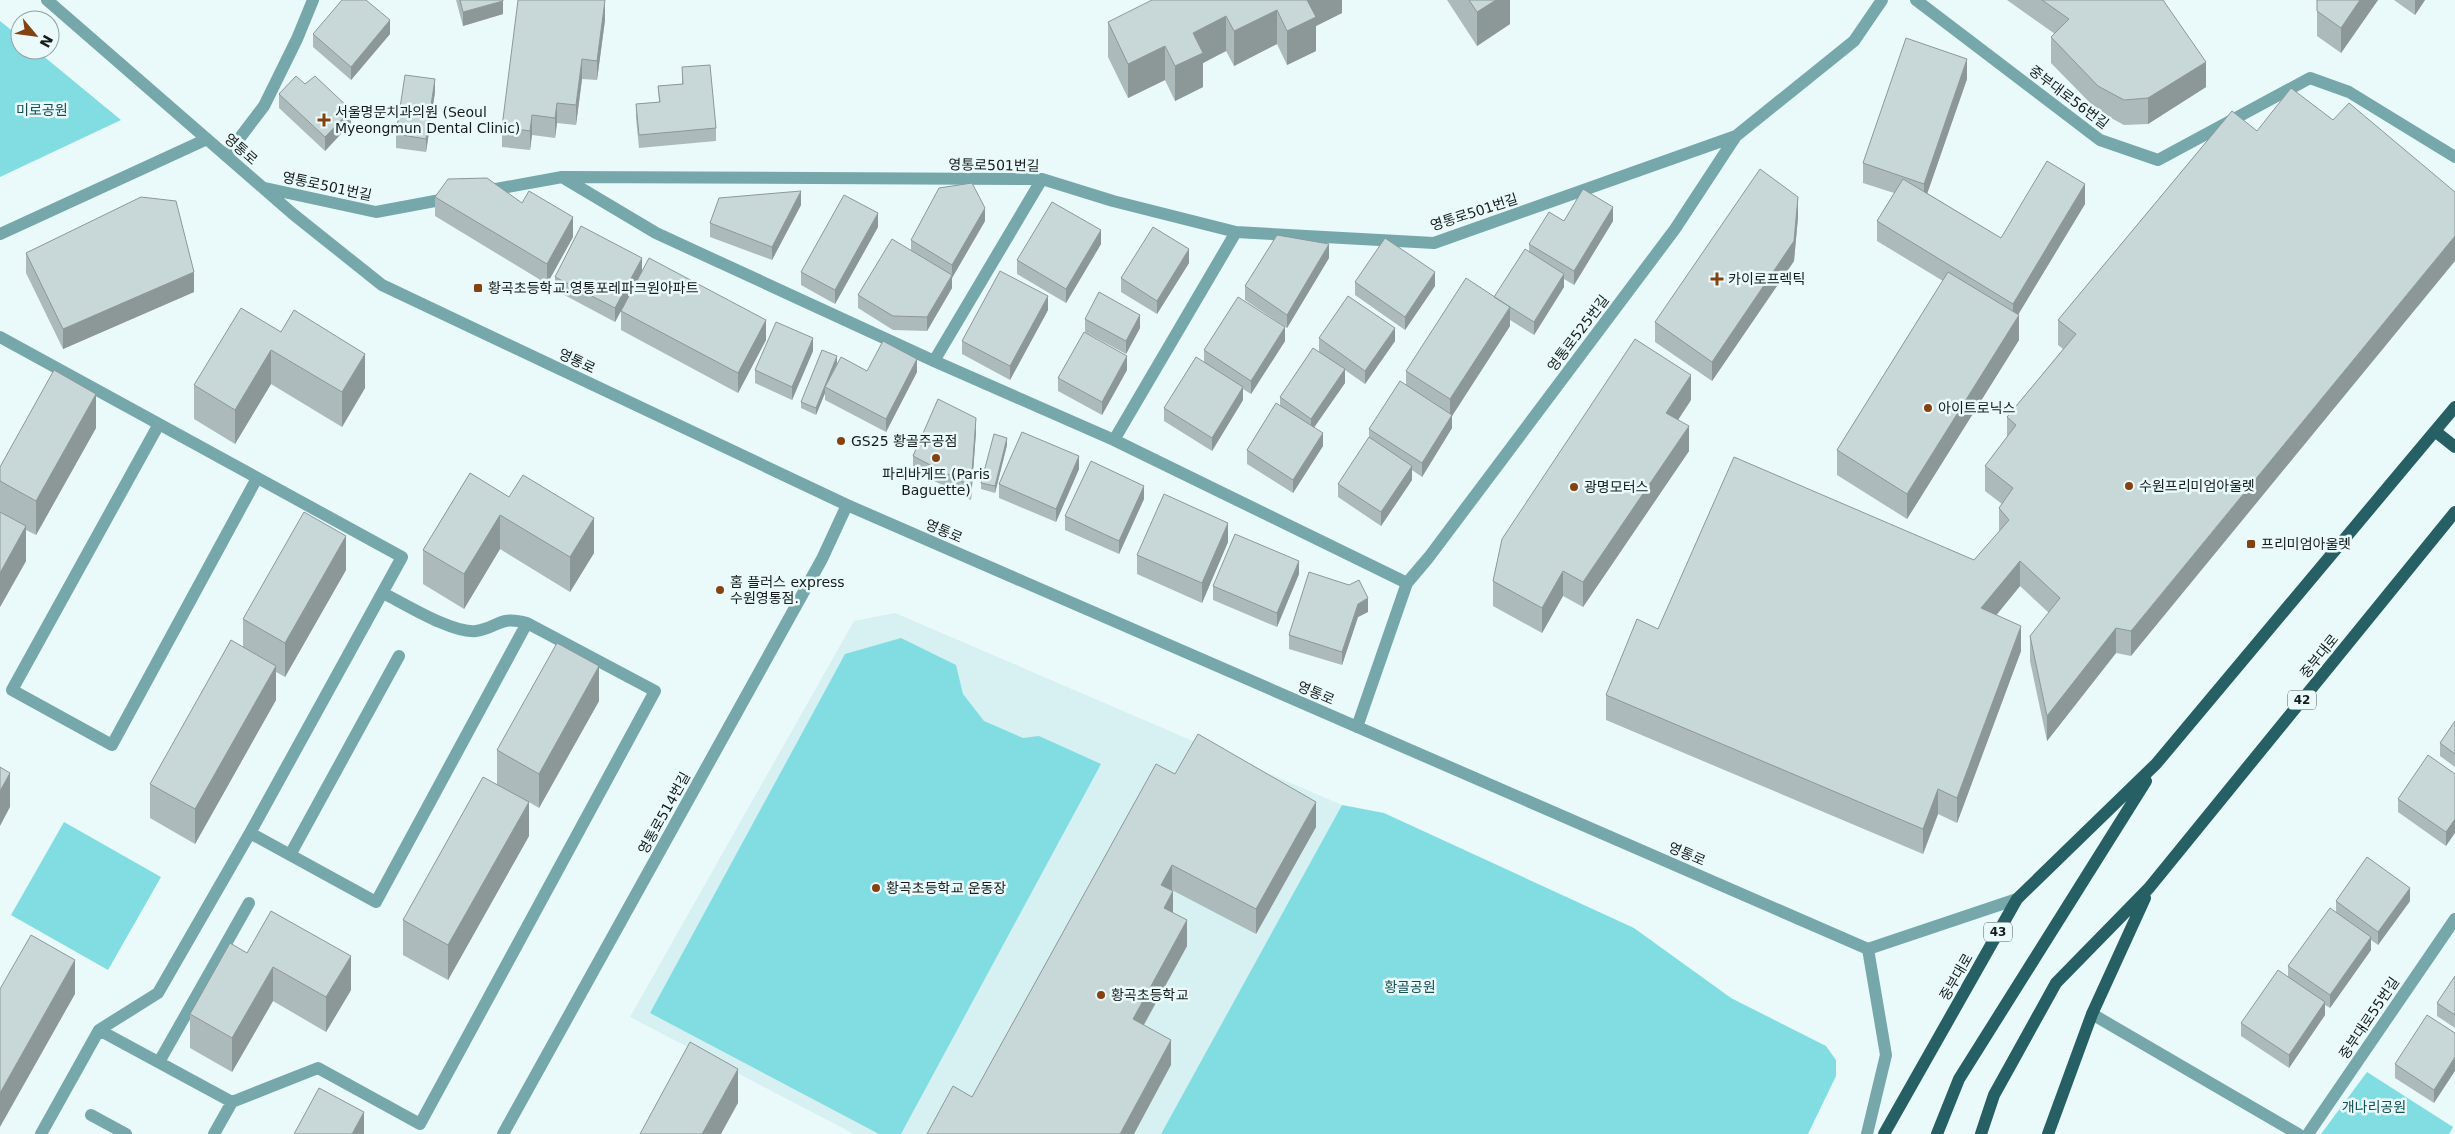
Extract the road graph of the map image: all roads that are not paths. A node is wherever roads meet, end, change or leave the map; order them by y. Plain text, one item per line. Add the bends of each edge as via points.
1 (47, 0) edge
2 (59, 0) edge
3 (313, 0) edge
4 (1882, 0) edge
5 (1916, 0) edge
6 (77, 26) junction
7 (1736, 136) junction
8 (207, 139) junction
9 (226, 156) junction
10 (2455, 157) edge
11 (562, 177) junction
12 (1042, 179) junction
13 (263, 188) junction
14 (1236, 232) junction
15 (0, 234) edge
16 (0, 337) edge
17 (934, 361) junction
18 (2455, 407) edge
19 (159, 424) junction
20 (2435, 430) junction
21 (1114, 440) junction
22 (2455, 447) edge
23 (257, 478) junction
24 (847, 505) junction
25 (2455, 512) edge
26 (1407, 583) junction
27 (383, 593) junction
28 (528, 623) junction
29 (399, 656) dead end
30 (1357, 727) junction
31 (2156, 764) junction
32 (250, 833) junction
33 (290, 855) junction
34 (2149, 888) junction
35 (2017, 899) junction
36 (249, 903) dead end
37 (2455, 919) edge
38 (1868, 949) junction
39 (2092, 1014) junction
40 (99, 1030) junction
41 (159, 1062) junction
42 (232, 1102) junction
43 (91, 1115) dead end
44 (417, 1129) edge
45 (41, 1134) edge
46 (126, 1134) edge
47 (214, 1134) edge
48 (503, 1134) edge
49 (1867, 1134) edge
50 (1884, 1134) edge
51 (1937, 1134) edge
52 (1981, 1134) edge
53 (2048, 1134) edge
54 (2298, 1134) edge
55 (2308, 1134) edge

1 - 6 street, 영통로
2 - 6 street, 영통로
3 - 9 street via 264,106
4 - 7 street, 영통로525번길 via 1854,41
5 - 10 street, 중부대로56번길 via 2100,140 2158,160 2310,78 2349,92
6 - 8 street, 영통로
7 - 14 street, 영통로501번길 via 1434,242
7 - 26 street, 영통로525번길 via 1669,237
8 - 9 street, 영통로
8 - 15 street
9 - 13 street, 영통로
11 - 12 street, 영통로501번길
11 - 13 street, 영통로501번길 via 376,212
11 - 17 street via 656,233
12 - 14 street, 영통로501번길 via 1113,201
12 - 17 street
13 - 24 street, 영통로 via 382,285
14 - 21 street
16 - 19 street
17 - 21 street
18 - 20 main road, 중부대로
19 - 23 street
19 - 23 street via 12,690 112,745
20 - 22 main road
20 - 31 main road, 중부대로
21 - 26 street
23 - 27 street via 402,557
24 - 30 street, 영통로
24 - 48 street, 영통로514번길 via 822,559
25 - 34 main road, 중부대로 / 42
26 - 30 street, 영통로525번길
27 - 28 street via 459,631 477,631 514,619
27 - 32 street
28 - 33 street via 376,902
28 - 44 street via 655,691
29 - 33 street
30 - 38 street, 영통로
31 - 35 main road, 중부대로 / 43
31 - 51 main road, 중부대로 via 1959,1079
32 - 33 street
32 - 40 street via 158,993
34 - 39 main road, 중부대로
34 - 52 main road, 중부대로 / 42 via 2056,983 1994,1095
35 - 38 street
35 - 50 main road, 중부대로 / 43
36 - 41 street
37 - 55 street, 중부대로55번길
38 - 49 street via 1886,1055
39 - 53 main road, 중부대로
39 - 54 street
40 - 41 street
40 - 45 street
41 - 42 street
42 - 44 street via 318,1068
42 - 47 street
43 - 46 street

